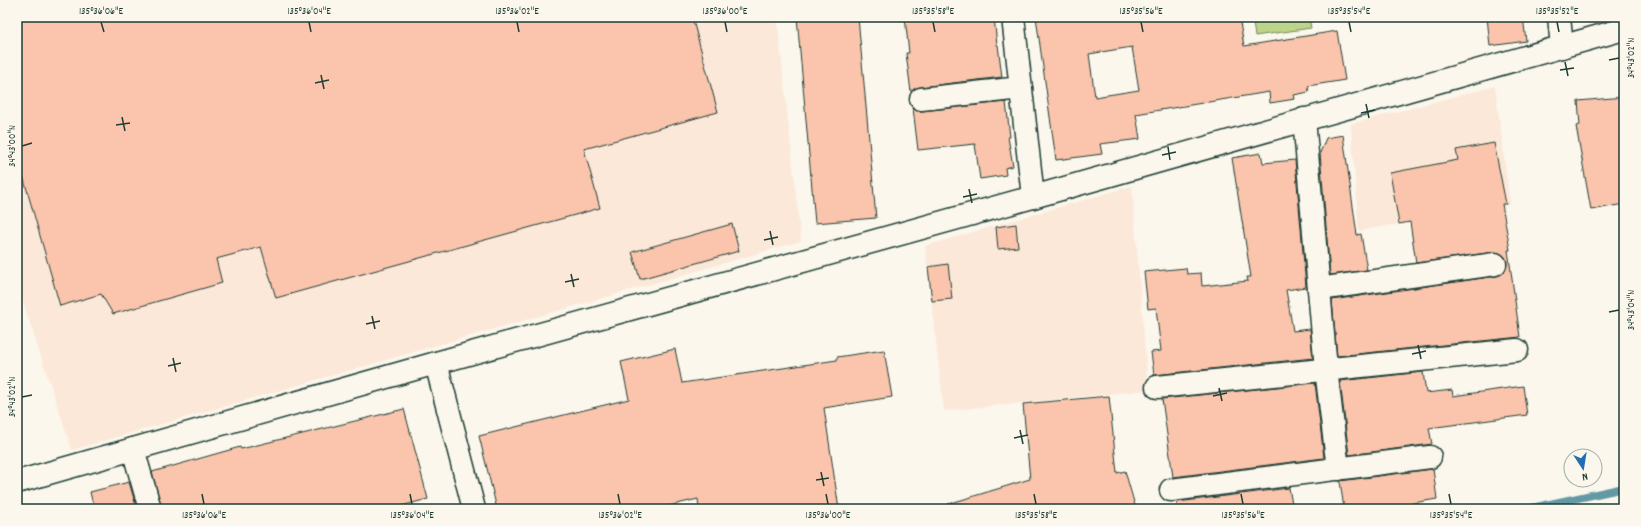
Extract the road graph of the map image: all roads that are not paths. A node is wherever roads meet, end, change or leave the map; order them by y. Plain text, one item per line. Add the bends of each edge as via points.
1 (1013, 17) edge
2 (1559, 17) edge
3 (1624, 29) edge
4 (1562, 47) junction
5 (1021, 88) junction
6 (921, 99) dead end
7 (1304, 119) junction
8 (1033, 197) junction
9 (1495, 264) dead end
10 (1319, 289) junction
11 (1517, 350) dead end
12 (436, 363) junction
13 (1326, 369) junction
14 (1157, 387) dead end
15 (133, 449) junction
16 (1430, 457) dead end
17 (1338, 469) junction
18 (17, 482) edge
19 (1171, 490) dead end
20 (150, 509) edge
21 (474, 509) edge

1 - 5 street
2 - 4 street
3 - 4 street
4 - 7 street
5 - 6 street
5 - 8 street
7 - 8 street
7 - 10 street
8 - 12 street
9 - 10 street
10 - 13 street
11 - 13 street
12 - 15 street
12 - 21 street
13 - 14 street
13 - 17 street
15 - 18 street
15 - 20 street
16 - 17 street
17 - 19 street

